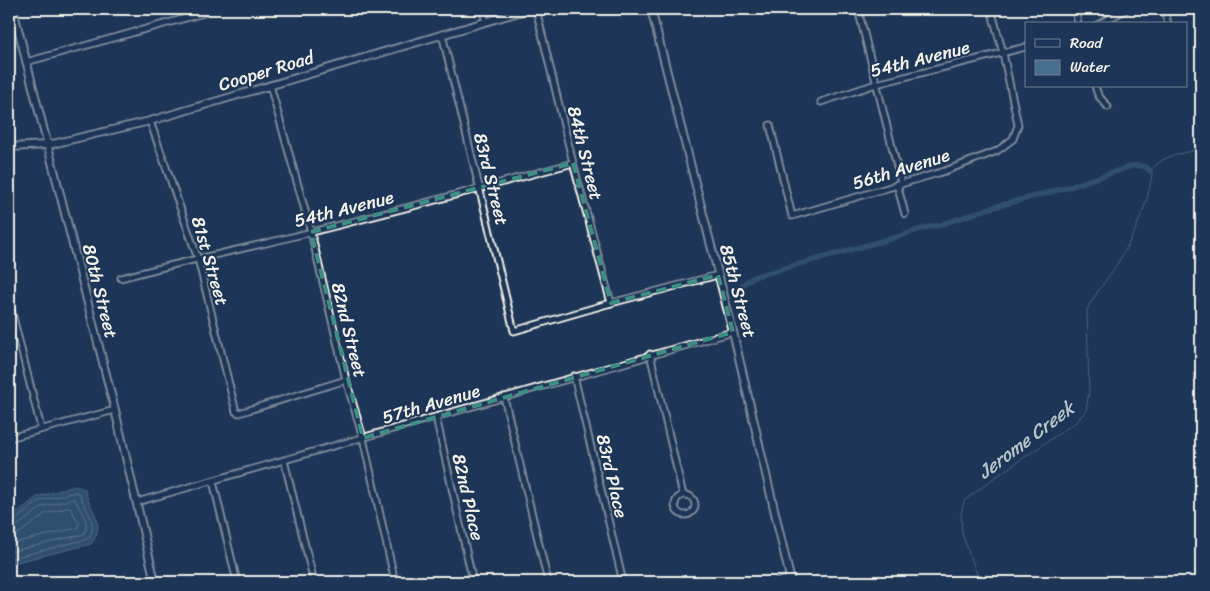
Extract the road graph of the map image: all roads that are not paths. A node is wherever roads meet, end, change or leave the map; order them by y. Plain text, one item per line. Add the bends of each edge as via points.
1 (13, 9) edge
2 (482, 9) edge
3 (529, 9) edge
4 (536, 9) edge
5 (652, 9) edge
6 (858, 9) edge
7 (992, 9) edge
8 (1075, 9) edge
9 (1127, 9) edge
10 (1164, 9) edge
11 (204, 13) dead end
12 (486, 21) junction
13 (1078, 22) edge
14 (1103, 22) edge
15 (1167, 22) edge
16 (442, 34) junction
17 (1025, 47) edge
18 (1003, 53) junction
19 (26, 62) junction
20 (876, 84) junction
21 (270, 85) junction
22 (1096, 88) edge
23 (820, 102) dead end
24 (1108, 107) dead end
25 (150, 121) junction
26 (770, 125) dead end
27 (48, 145) junction
28 (9, 147) edge
29 (573, 163) junction
30 (899, 184) junction
31 (480, 189) junction
32 (905, 214) dead end
33 (311, 232) junction
34 (198, 259) junction
35 (718, 276) junction
36 (120, 278) dead end
37 (9, 301) edge
38 (611, 303) junction
39 (733, 332) junction
40 (650, 354) junction
41 (574, 376) junction
42 (346, 380) junction
43 (504, 397) junction
44 (114, 410) junction
45 (436, 417) junction
46 (41, 428) junction
47 (9, 438) edge
48 (363, 438) junction
49 (284, 460) junction
50 (213, 481) junction
51 (683, 495) junction
52 (137, 502) junction
53 (790, 581) edge
54 (155, 582) edge
55 (237, 582) edge
56 (314, 582) edge
57 (395, 582) edge
58 (473, 582) edge
59 (548, 582) edge
60 (623, 582) edge
61 (778, 582) edge

1 - 19 street, 80th Street
2 - 12 street
3 - 12 street, Cooper Road
4 - 29 street, 84th Street
5 - 35 street, 85th Street
6 - 20 street
7 - 18 street
8 - 13 street
9 - 14 street
10 - 15 street
11 - 19 street
12 - 16 street, Cooper Road
16 - 21 street, Cooper Road
16 - 31 street, 83rd Street
17 - 18 street, 54th Avenue
18 - 20 street, 54th Avenue
18 - 30 street, 56th Avenue via 1018,125 1014,140 997,151 945,171
19 - 27 street, 80th Street
20 - 23 street, 54th Avenue
20 - 30 street
21 - 25 street, Cooper Road
21 - 33 street, 82nd Street
22 - 24 street
25 - 27 street, Cooper Road
25 - 34 street, 81st Street
26 - 30 street, 56th Avenue via 792,216
27 - 28 street, Cooper Road
27 - 44 street, 80th Street
29 - 31 street, 54th Avenue
29 - 38 street, 84th Street
30 - 32 street
31 - 33 street, 54th Avenue
31 - 38 street, 83rd Street via 514,331
33 - 34 street, 54th Avenue
33 - 42 street, 82nd Street
34 - 36 street, 54th Avenue
34 - 42 street, 81st Street via 236,412
35 - 38 street
35 - 39 street, 85th Street
37 - 46 street
39 - 40 street, 57th Avenue
39 - 53 street, 85th Street
40 - 41 street, 57th Avenue
40 - 51 street
41 - 43 street, 57th Avenue
41 - 60 street, 83rd Place
42 - 48 street, 82nd Street
43 - 45 street, 57th Avenue
43 - 59 street
44 - 46 street
44 - 52 street, 80th Street
45 - 48 street, 57th Avenue
45 - 58 street, 82nd Place
46 - 47 street
48 - 49 street, 57th Avenue
48 - 57 street, 82nd Street
49 - 50 street, 57th Avenue
49 - 56 street
50 - 52 street, 57th Avenue
50 - 55 street
51 - 51 street via 677,498 675,508 682,515 689,515 696,507 695,500 690,495
52 - 54 street, 80th Street
53 - 61 street

